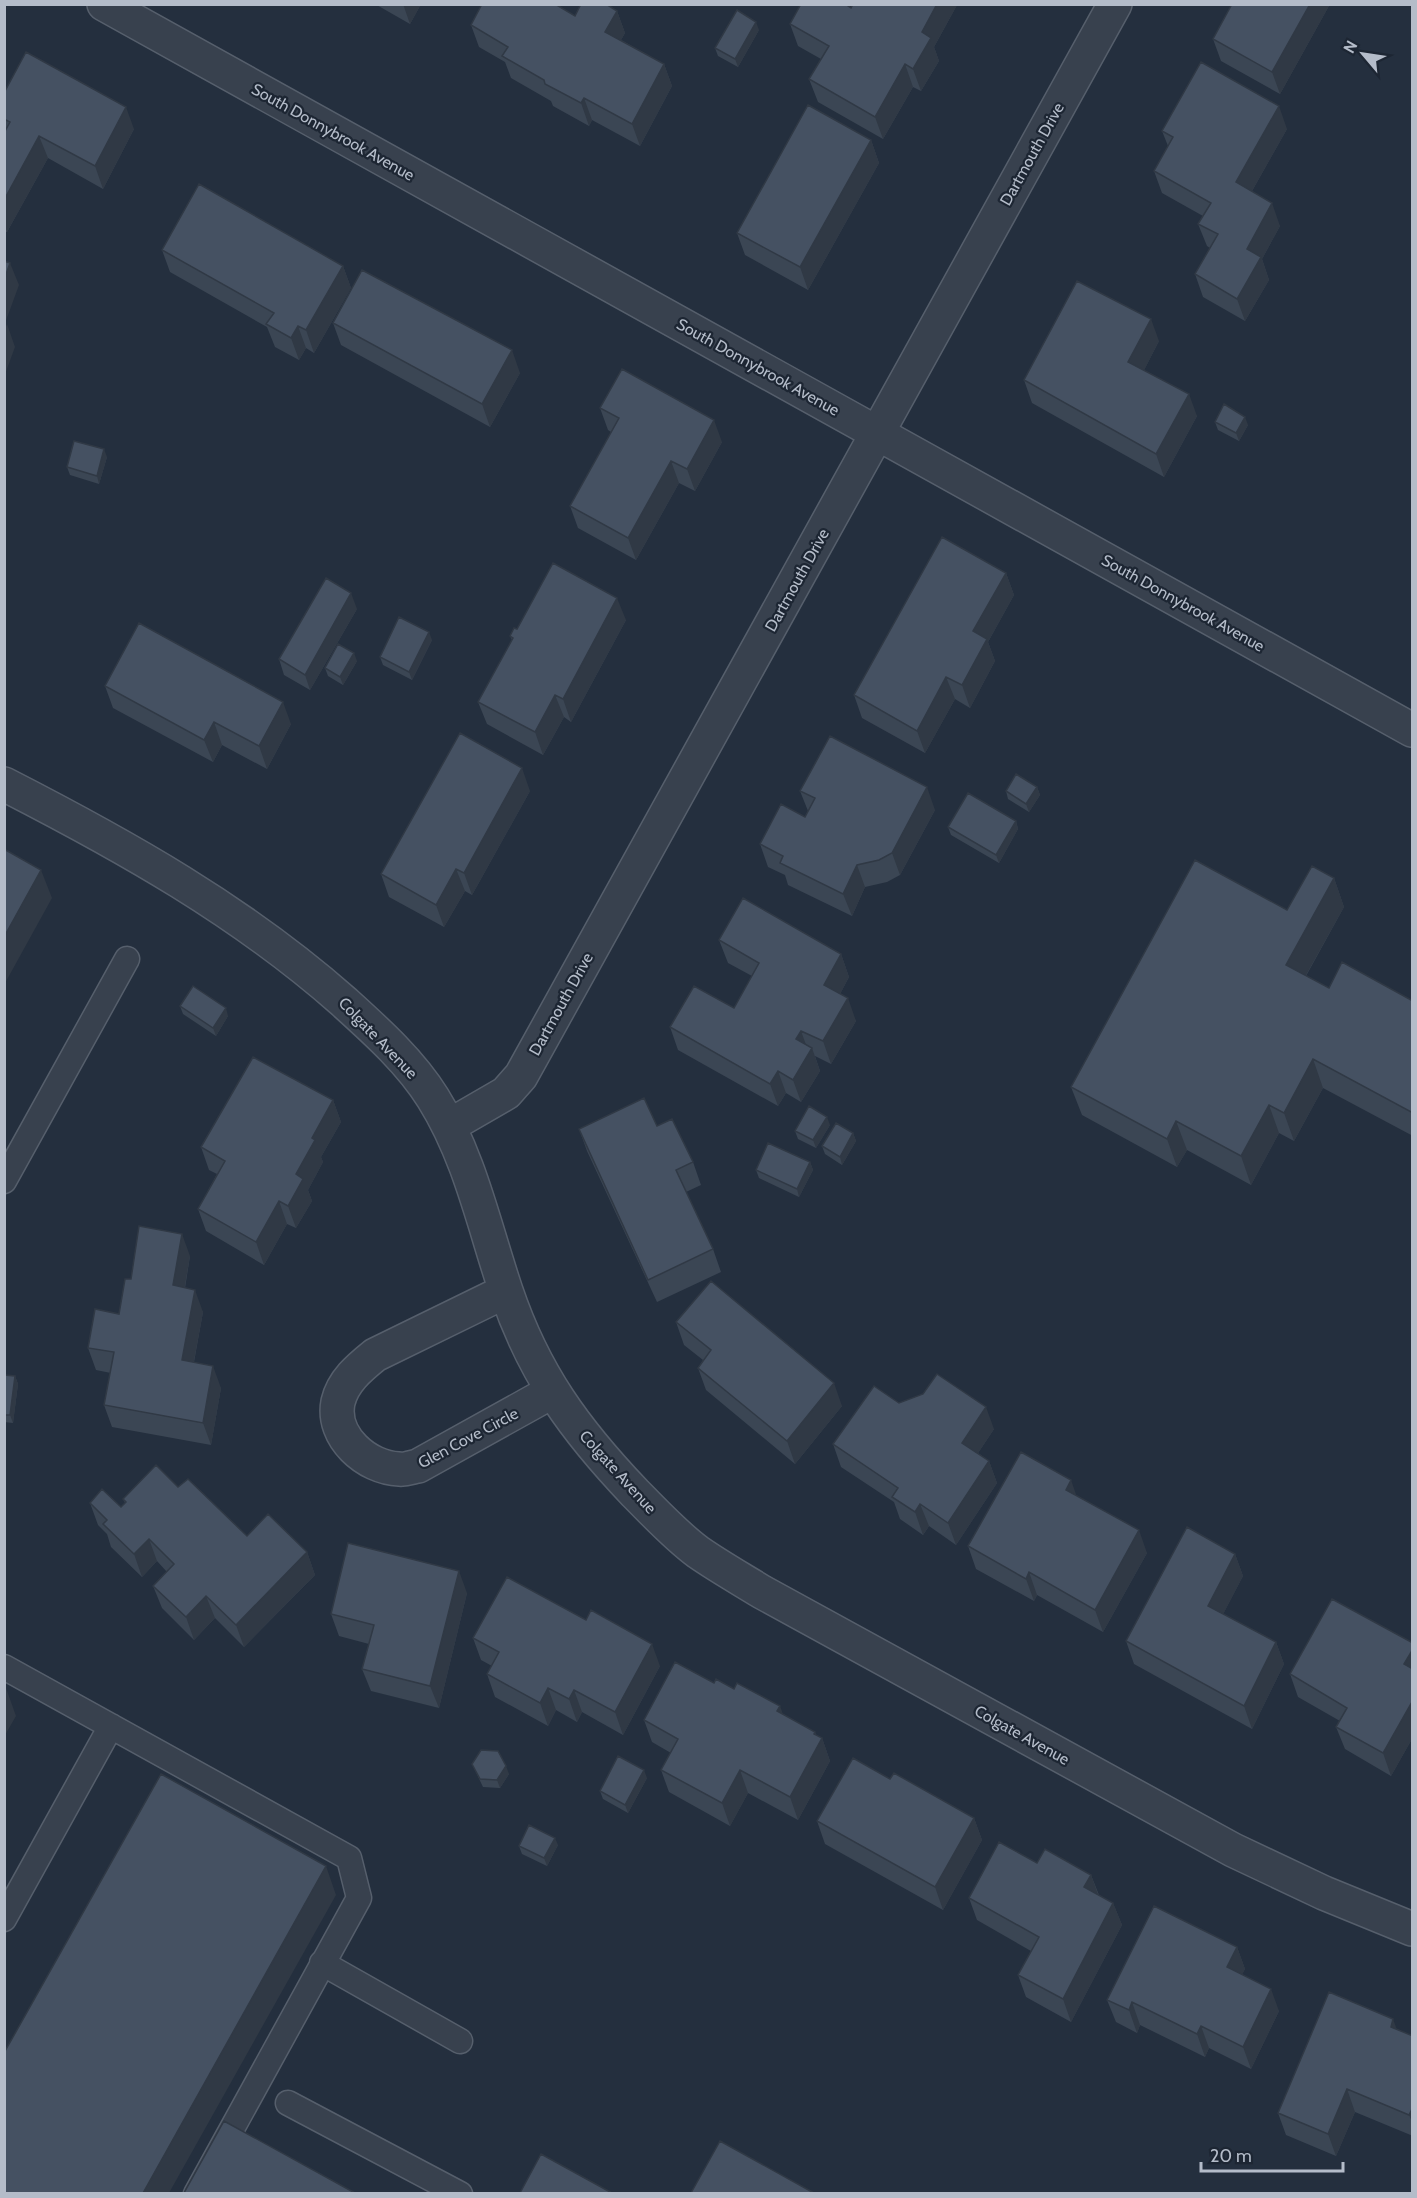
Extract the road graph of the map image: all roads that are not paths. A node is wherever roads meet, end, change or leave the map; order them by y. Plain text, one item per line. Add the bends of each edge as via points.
1 (104, 4) edge
2 (1115, 4) edge
3 (878, 434) junction
4 (1413, 730) edge
5 (4, 784) edge
6 (127, 959) dead end
7 (449, 1126) junction
8 (4, 1181) edge
9 (506, 1291) junction
10 (553, 1391) junction
11 (4, 1667) edge
12 (111, 1726) junction
13 (4, 1919) edge
14 (1413, 1929) edge
15 (322, 1964) junction
16 (460, 2041) dead end
17 (288, 2103) dead end
18 (196, 2193) edge
19 (460, 2193) edge

1 - 3 street, South Donnybrook Avenue
2 - 3 street, Dartmouth Drive
3 - 4 street, South Donnybrook Avenue
3 - 7 street, Dartmouth Drive via 521,1076 506,1093
5 - 7 street, Colgate Avenue via 156,866 270,941 330,990 402,1058 432,1095
6 - 8 lane
7 - 9 street, Colgate Avenue via 482,1212
9 - 10 street, Colgate Avenue via 524,1340
9 - 10 street, Glen Cove Circle via 375,1355 359,1368 338,1402 342,1433 366,1458 400,1469 418,1466
10 - 14 street, Colgate Avenue via 602,1458 698,1552 1233,1850
11 - 12 lane
12 - 13 lane
12 - 15 lane via 349,1858 359,1898
15 - 16 lane
15 - 18 lane
17 - 19 lane

